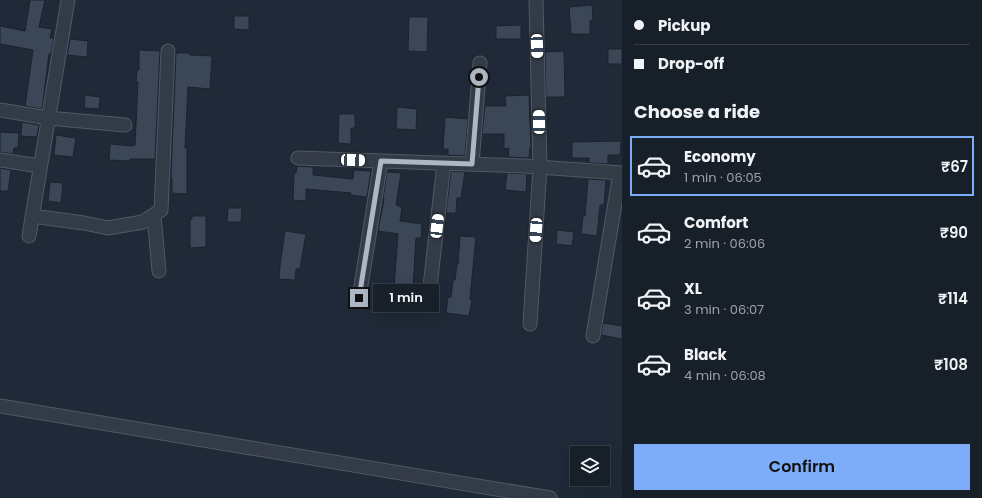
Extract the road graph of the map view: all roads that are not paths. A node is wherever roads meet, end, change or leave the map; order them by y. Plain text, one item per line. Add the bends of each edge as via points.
1 (68, 0) edge
2 (536, 0) edge
3 (168, 51) dead end
4 (480, 63) dead end
5 (0, 110) edge
6 (48, 118) junction
7 (125, 125) dead end
8 (298, 158) dead end
9 (0, 160) edge
10 (381, 161) junction
11 (444, 163) junction
12 (472, 164) junction
13 (40, 166) junction
14 (540, 167) junction
15 (621, 173) edge
16 (154, 215) junction
17 (32, 216) junction
18 (29, 236) dead end
19 (159, 271) dead end
20 (359, 298) dead end
21 (428, 304) dead end
22 (530, 324) dead end
23 (593, 336) dead end
24 (0, 406) edge
25 (550, 498) edge

1 - 6 street
2 - 14 street
3 - 16 street via 161,210
4 - 12 street
5 - 6 street
6 - 7 street
6 - 13 street
8 - 10 street
9 - 13 street
10 - 11 street
10 - 20 street
11 - 12 street
11 - 21 street
12 - 14 street
13 - 17 street
14 - 15 street
14 - 22 street
15 - 23 street
16 - 17 street via 143,222 108,228
16 - 19 street
17 - 18 street
24 - 25 street

